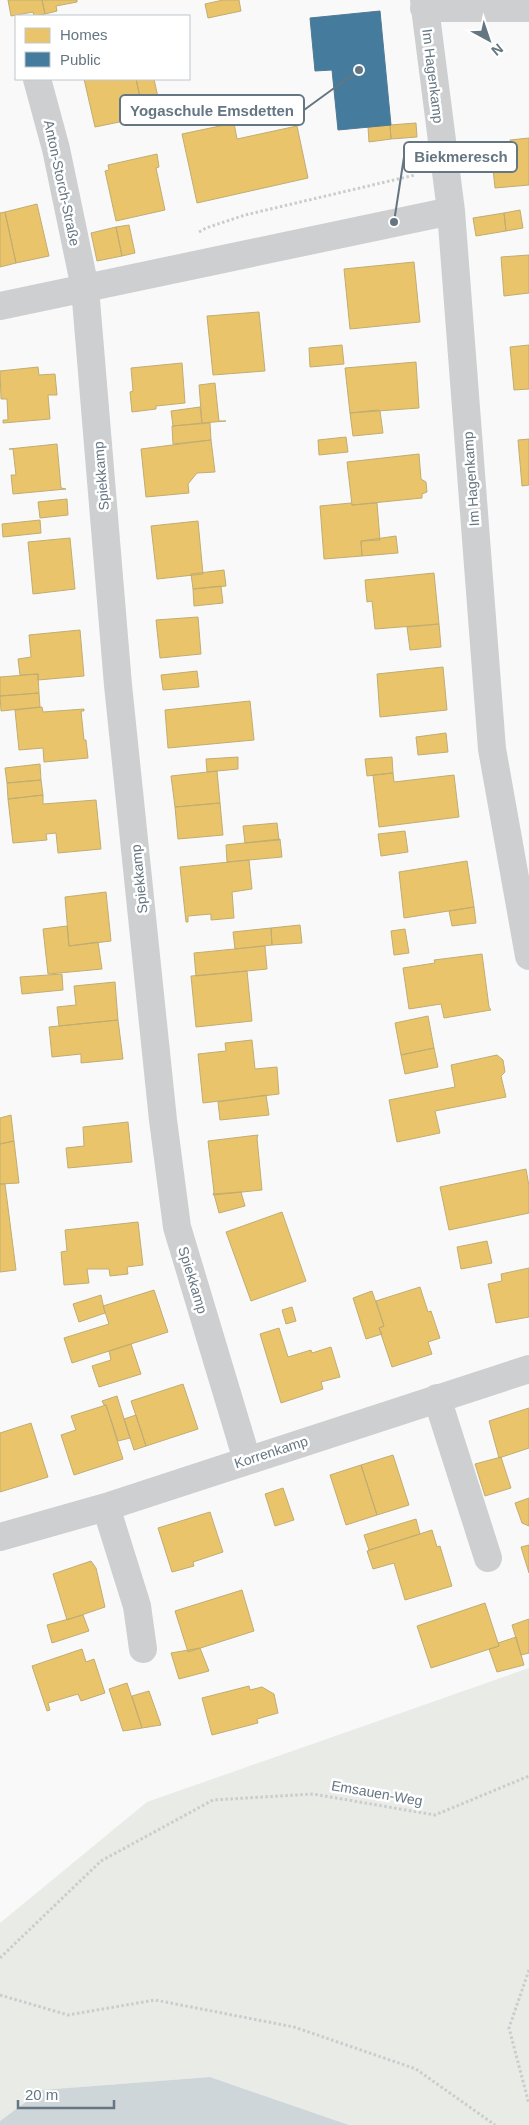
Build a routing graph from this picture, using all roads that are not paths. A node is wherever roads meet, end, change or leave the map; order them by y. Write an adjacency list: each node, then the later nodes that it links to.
1 (424, 4): 2 (street); 4 (street, Im Hagenkamp)
2 (529, 8)
3 (37, 80): 5 (street, Anton-Storch-Straße)
4 (450, 211): 5 (street); 7 (street, Im Hagenkamp)
5 (84, 288): 6 (street); 10 (street, Spiekkamp)
6 (0, 306)
7 (529, 956)
8 (529, 1369): 9 (street, Korrenkamp)
9 (437, 1398): 10 (street, Korrenkamp); 13 (street)
10 (247, 1460): 11 (street, Korrenkamp)
11 (106, 1507): 12 (street, Korrenkamp); 14 (street)
12 (0, 1537)
13 (488, 1558)
14 (143, 1649)

